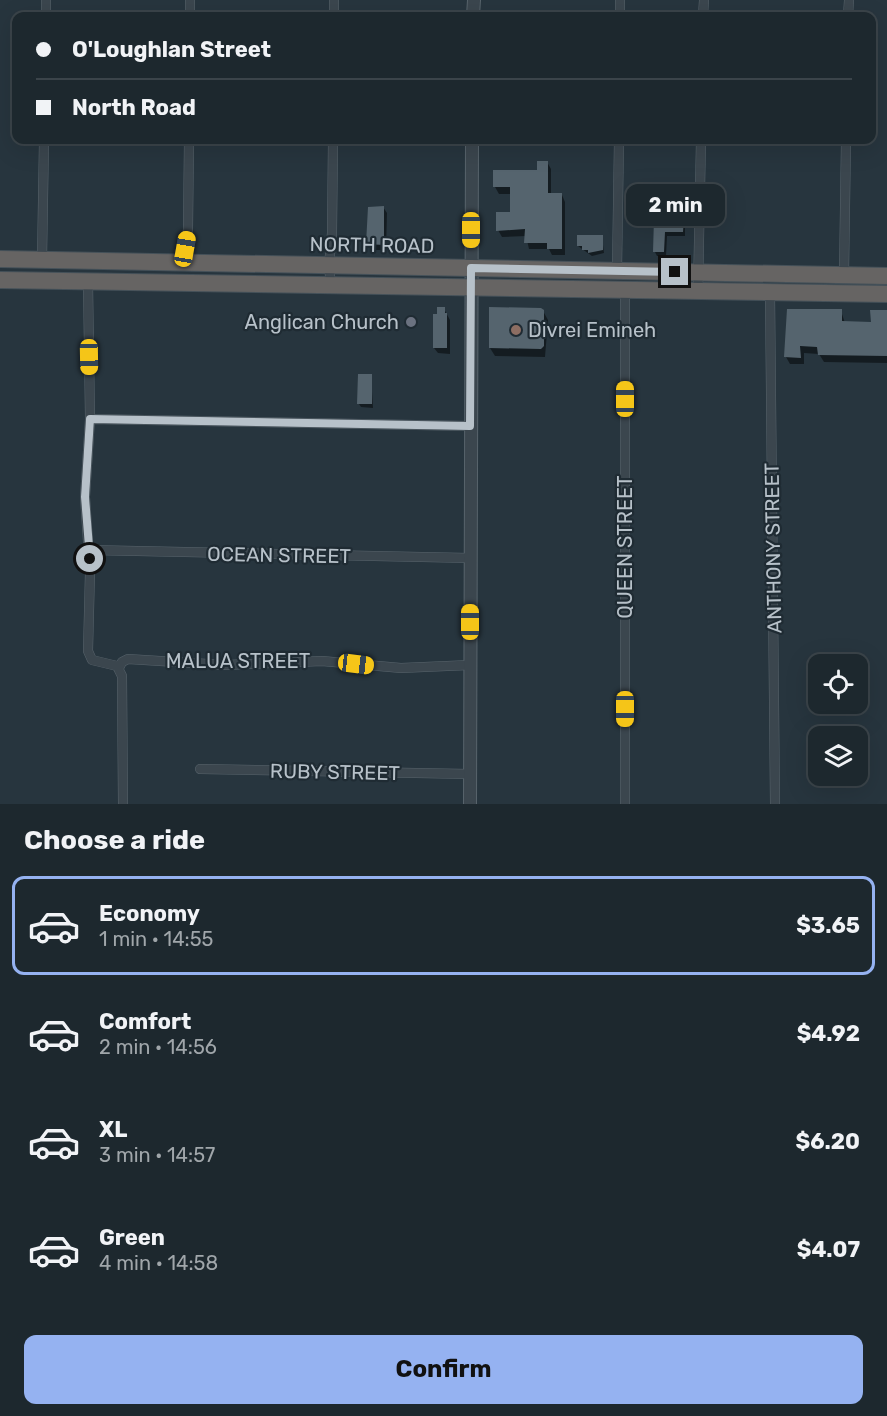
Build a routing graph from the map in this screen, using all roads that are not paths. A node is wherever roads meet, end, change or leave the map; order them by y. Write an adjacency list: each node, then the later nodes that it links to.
1 (44, 144): 9 (street)
2 (189, 144): 10 (street)
3 (333, 144): 11 (street)
4 (472, 144): 12 (street)
5 (619, 144): 14 (street)
6 (701, 144): 15 (street)
7 (846, 144): 16 (street)
8 (0, 259): 9 (highway, NORTH ROAD)
9 (42, 260): 10 (highway, NORTH ROAD)
10 (187, 263): 11 (highway, NORTH ROAD)
11 (332, 265): 12 (highway, NORTH ROAD); 20 (street)
12 (471, 268): 13 (highway, NORTH ROAD); 21 (street)
13 (534, 269): 14 (highway, NORTH ROAD); 22 (highway)
14 (617, 270): 15 (highway, NORTH ROAD)
15 (699, 273): 16 (highway, NORTH ROAD); 24 (street)
16 (844, 275): 17 (highway, NORTH ROAD)
17 (887, 276)
18 (0, 280): 19 (highway)
19 (88, 282): 20 (highway); 27 (street)
20 (331, 287): 21 (highway)
21 (471, 289): 22 (highway); 28 (street)
22 (534, 290): 23 (highway)
23 (625, 290): 24 (highway); 37 (street, QUEEN STREET)
24 (698, 291): 25 (highway)
25 (770, 292): 26 (highway); 38 (street, ANTHONY STREET)
26 (887, 294)
27 (90, 419): 28 (street); 29 (street)
28 (470, 426): 30 (street)
29 (89, 550): 30 (street, OCEAN STREET); 32 (street)
30 (470, 558): 31 (street)
31 (470, 665): 32 (street, MALUA STREET); 34 (street)
32 (119, 668): 35 (street)
33 (200, 769): 34 (street, RUBY STREET)
34 (470, 774): 36 (street)
35 (123, 804)
36 (470, 804)
37 (625, 804)
38 (775, 804)

